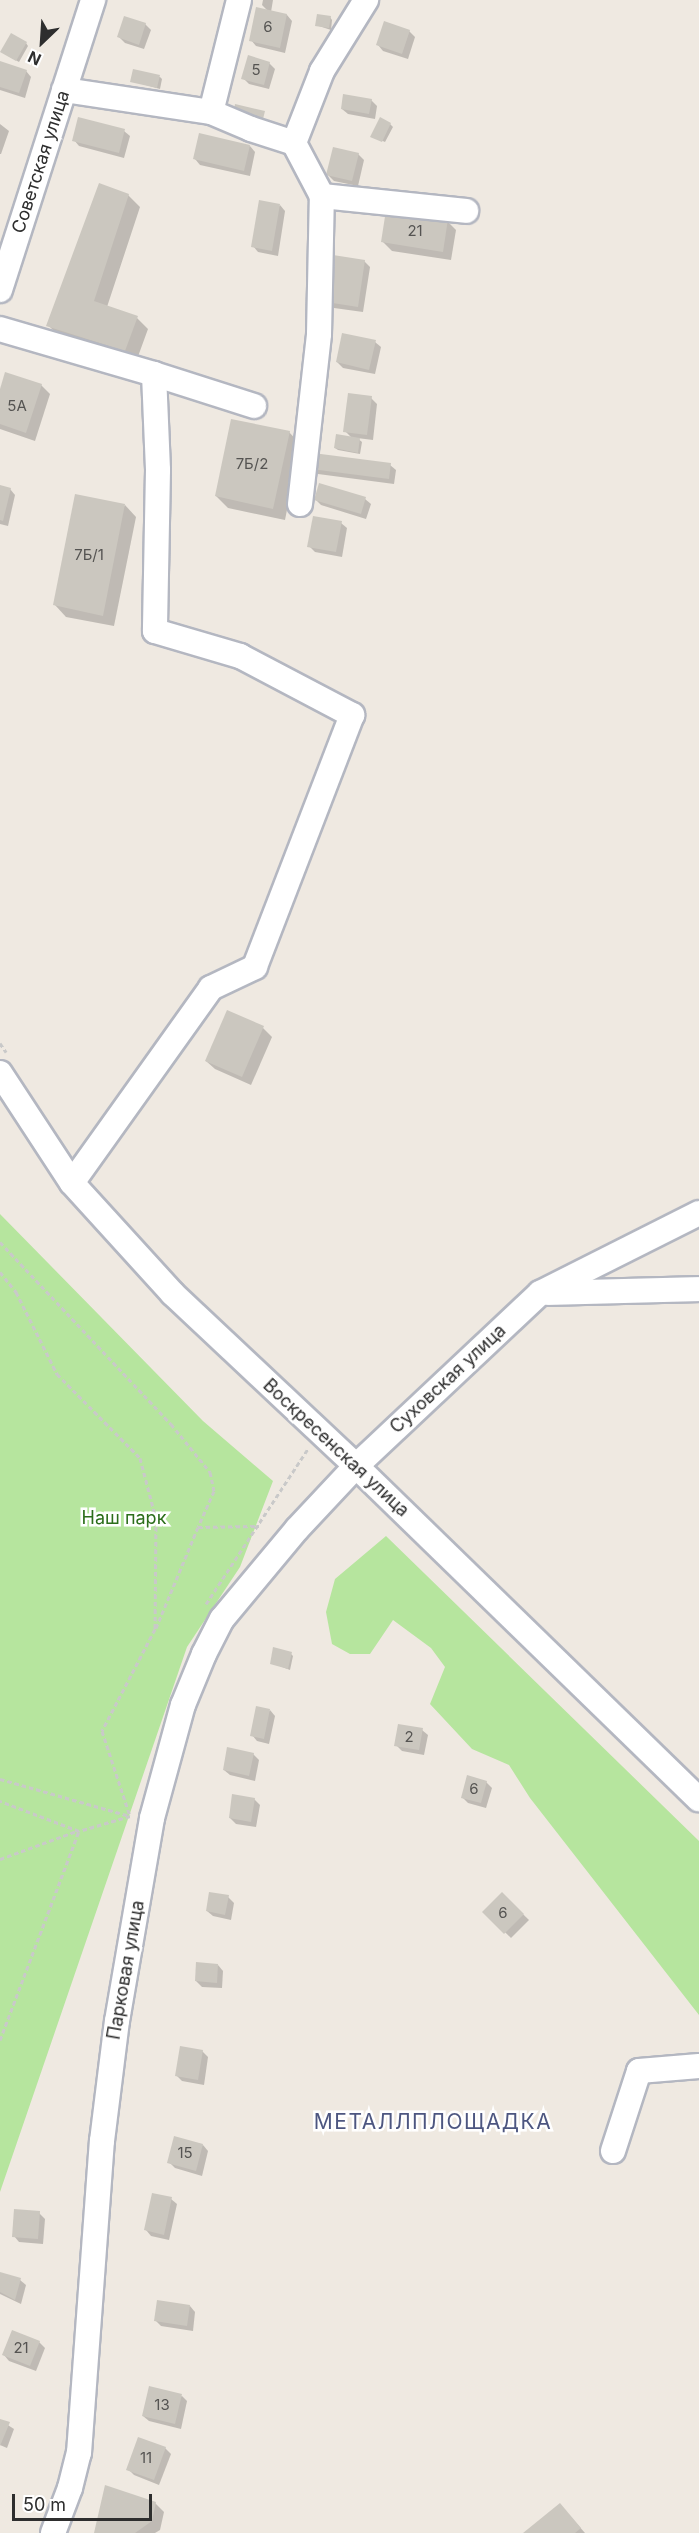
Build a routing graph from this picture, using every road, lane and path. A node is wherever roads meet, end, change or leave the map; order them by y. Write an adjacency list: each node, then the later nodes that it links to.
1 (93, 0): 4 (street, Советская улица)
2 (239, 0): 5 (street)
3 (366, 0): 6 (street)
4 (64, 90): 5 (street); 9 (street, Советская улица)
5 (211, 112): 6 (street)
6 (294, 143): 7 (street)
7 (322, 196): 8 (street); 13 (street)
8 (466, 211)
9 (0, 290)
10 (0, 329): 11 (street)
11 (154, 374): 12 (street); 16 (street)
12 (254, 406)
13 (300, 504)
14 (0, 1043): 15 (path)
15 (3, 1063): 16 (street, Воскресенская улица)
16 (72, 1183): 22 (street, Воскресенская улица)
17 (699, 1213): 21 (street, Суховская улица)
18 (0, 1242): 24 (path)
19 (0, 1272): 25 (path)
20 (699, 1288): 21 (street)
21 (540, 1293): 22 (street, Суховская улица)
22 (356, 1466): 27 (street, Воскресенская улица); 35 (street, Парковая улица)
23 (259, 1526): 24 (path)
24 (198, 1527): 25 (path)
25 (155, 1629): 29 (path)
26 (0, 1779): 29 (path)
27 (699, 1799)
28 (0, 1801): 30 (path)
29 (130, 1816): 30 (path)
30 (78, 1831): 31 (path); 32 (path)
31 (0, 1859)
32 (0, 2040)
33 (699, 2066): 34 (street)
34 (613, 2151)
35 (53, 2533)

